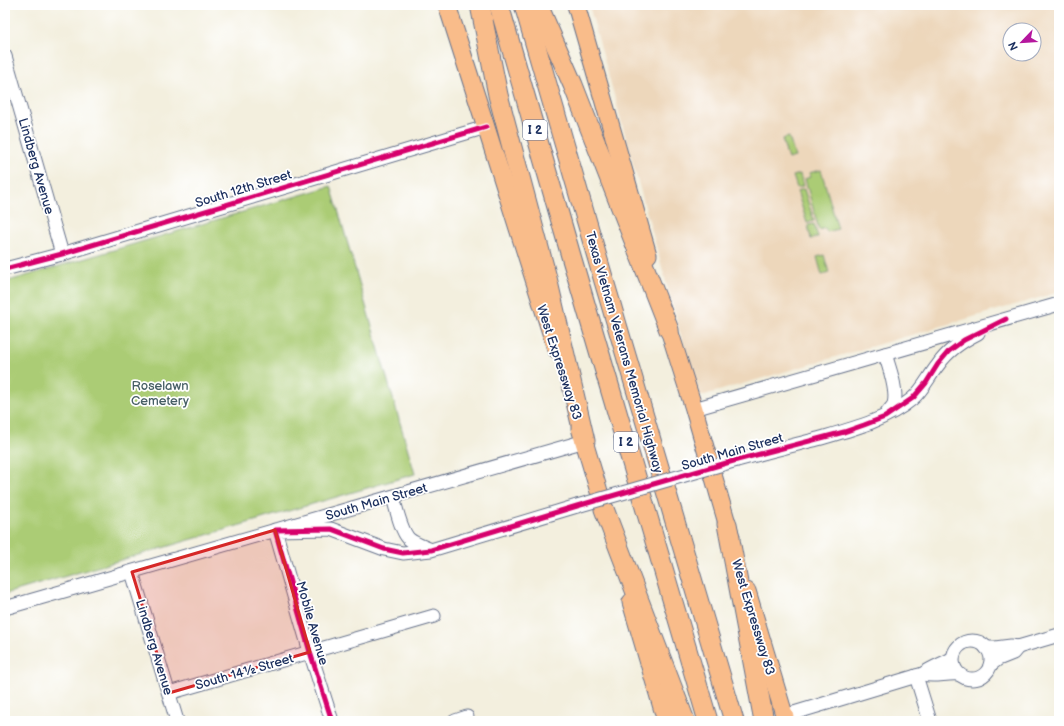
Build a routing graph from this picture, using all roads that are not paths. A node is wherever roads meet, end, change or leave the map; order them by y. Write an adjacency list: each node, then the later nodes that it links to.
1 (447, 5): 8 (main road, West Expressway 83)
2 (480, 5): 17 (highway)
3 (499, 5): 40 (highway, Texas Vietnam Veterans Memorial Highway / I 2)
4 (524, 5): 41 (highway, Texas Vietnam Veterans Memorial Highway / I 2)
5 (538, 5): 13 (highway)
6 (576, 5): 13 (main road, West Expressway 83)
7 (5, 56): 9 (street, Lindberg Avenue)
8 (486, 127): 9 (street, South 12th Street); 17 (main road, West Expressway 83)
9 (62, 254): 10 (street, South 12th Street)
10 (5, 269)
11 (1059, 304): 12 (street, South Main Street)
12 (1006, 319): 14 (street, South Main Street); 16 (street, South Main Street)
13 (669, 330): 15 (main road, West Expressway 83)
14 (885, 354): 15 (street, South Main Street); 16 (street)
15 (694, 409): 20 (main road, West Expressway 83)
16 (885, 416): 22 (street, South Main Street, bridge)
17 (585, 441): 18 (street, South Main Street); 19 (main road, West Expressway 83)
18 (393, 497): 21 (street, South Main Street); 22 (street)
19 (604, 509): 38 (main road, West Expressway 83); 39 (highway)
20 (727, 524): 35 (main road, West Expressway 83); 42 (highway)
21 (275, 530): 22 (street, South Main Street); 23 (street, South Main Street); 29 (street, Mobile Avenue)
22 (432, 550)
23 (132, 572): 24 (street, South Main Street); 34 (street, Lindberg Avenue)
24 (5, 608)
25 (434, 616): 29 (street, South 14½ Street)
26 (1059, 635): 27 (street)
27 (1018, 647): 28 (street); 31 (street)
28 (986, 648): 30 (street); 31 (street)
29 (310, 652): 34 (street, South 14½ Street); 37 (street, Mobile Avenue)
30 (953, 658): 32 (street); 33 (street)
31 (990, 665): 32 (street)
32 (958, 674): 33 (street)
33 (920, 675): 35 (street); 43 (street)
34 (169, 693): 36 (street, Lindberg Avenue)
35 (785, 719)
36 (178, 721)
37 (332, 721)
38 (666, 721)
39 (684, 721)
40 (708, 721)
41 (734, 721)
42 (764, 721)
43 (930, 721)

